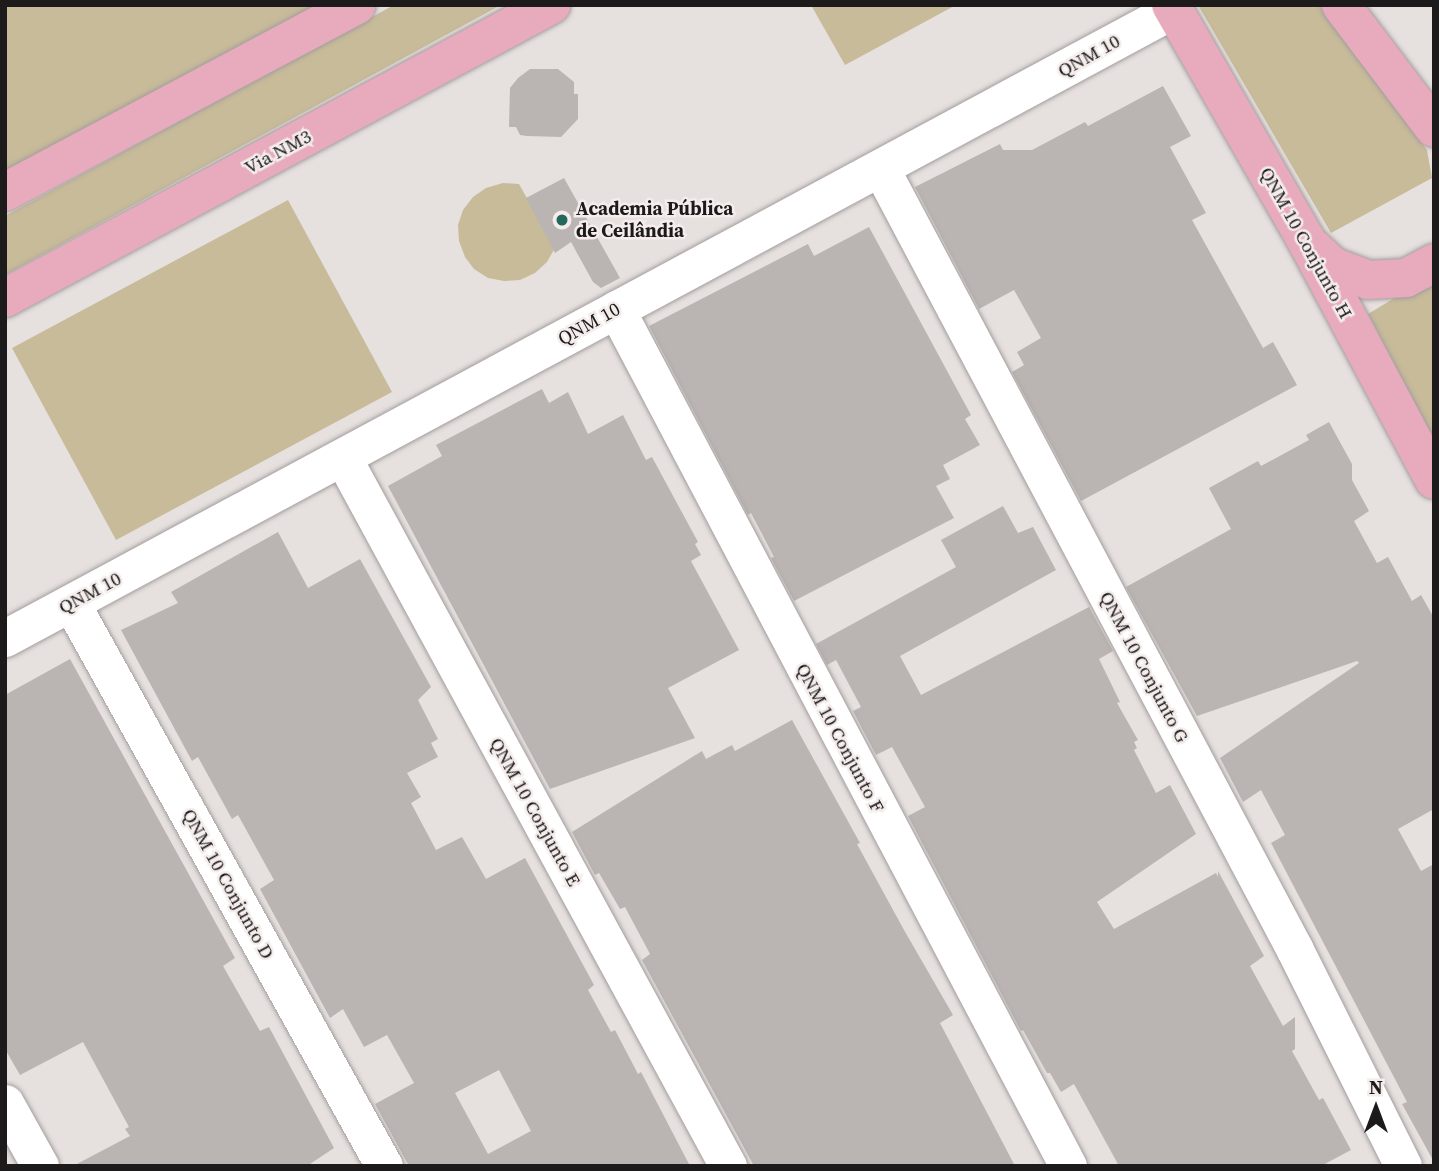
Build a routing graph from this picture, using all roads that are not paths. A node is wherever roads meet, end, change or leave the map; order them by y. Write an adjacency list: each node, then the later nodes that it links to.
1 (356, 5): 7 (main road)
2 (551, 5): 10 (main road, Via NM3)
3 (1341, 5): 5 (main road)
4 (1172, 7): 6 (street, QNM 10); 8 (main road, QNM 10 Conjunto H)
5 (1434, 128)
6 (881, 169): 11 (street, QNM 10); 21 (street, QNM 10 Conjunto G)
7 (5, 192)
8 (1306, 238): 9 (main road); 13 (main road, QNM 10 Conjunto H)
9 (1434, 263)
10 (5, 298)
11 (616, 309): 12 (street, QNM 10); 20 (street, QNM 10 Conjunto F)
12 (343, 458): 14 (street, QNM 10); 19 (street, QNM 10 Conjunto E)
13 (1434, 480)
14 (71, 603): 15 (street, QNM 10); 18 (street, QNM 10 Conjunto D)
15 (5, 638)
16 (5, 1103): 17 (street)
17 (40, 1166)
18 (384, 1166)
19 (728, 1166)
20 (1068, 1166)
21 (1403, 1166)

